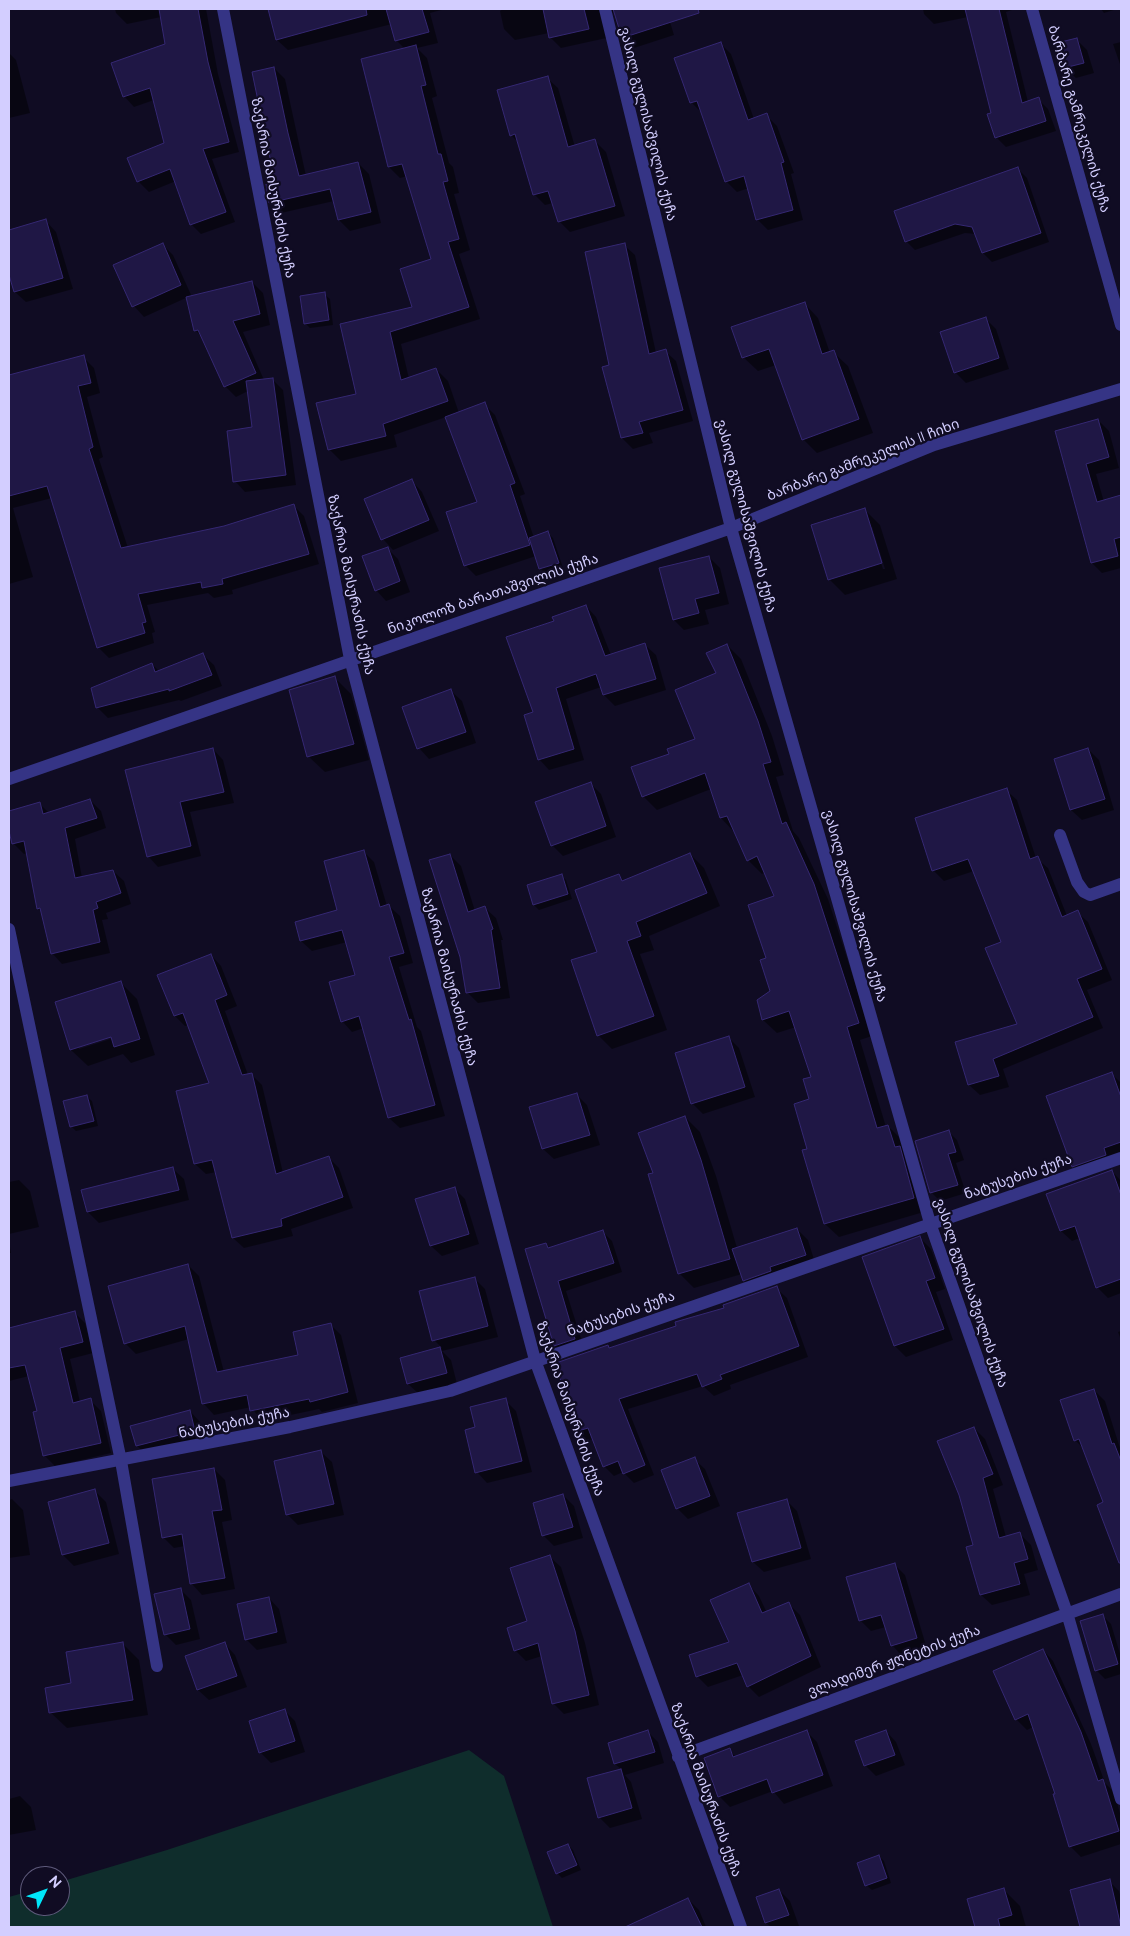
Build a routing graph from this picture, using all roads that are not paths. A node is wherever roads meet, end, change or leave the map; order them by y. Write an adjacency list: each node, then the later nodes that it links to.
1 (223, 9): 7 (street, ზაქარია მაისურაძის ქუჩა)
2 (605, 9): 6 (street, ვასილ გულისაშვილის ქუჩა)
3 (1032, 9): 4 (street, ბარბარე გამრეკელის ქუჩა)
4 (1121, 324)
5 (1121, 389): 6 (street, ბარბარე გამრეკელის II ჩიხი)
6 (731, 528): 7 (street, ნიკოლოზ ბარათაშვილის ქუჩა); 13 (street, ვასილ გულისაშვილის ქუჩა)
7 (350, 660): 8 (street, ნიკოლოზ ბარათაშვილის ქუჩა); 14 (street, ზაქარია მაისურაძის ქუჩა)
8 (9, 779)
9 (1060, 835): 10 (street)
10 (1121, 884)
11 (9, 929): 15 (street)
12 (1121, 1158): 13 (street, ნატუსების ქუჩა)
13 (930, 1223): 14 (street, ნატუსების ქუჩა); 18 (street, ვასილ გულისაშვილის ქუჩა)
14 (534, 1360): 15 (street, ნატუსების ქუჩა); 20 (street, ზაქარია მაისურაძის ქუჩა)
15 (121, 1461): 16 (street, ნატუსების ქუჩა); 19 (street)
16 (9, 1481)
17 (1121, 1594): 18 (street, ვლადიმერ ჟღნეტის ქუჩა)
18 (1067, 1613): 20 (street, ვლადიმერ ჟღნეტის ქუჩა); 21 (street, ვასილ გულისაშვილის ქუჩა)
19 (157, 1666)
20 (678, 1757): 22 (street, ზაქარია მაისურაძის ქუჩა)
21 (1121, 1799)
22 (741, 1927)

